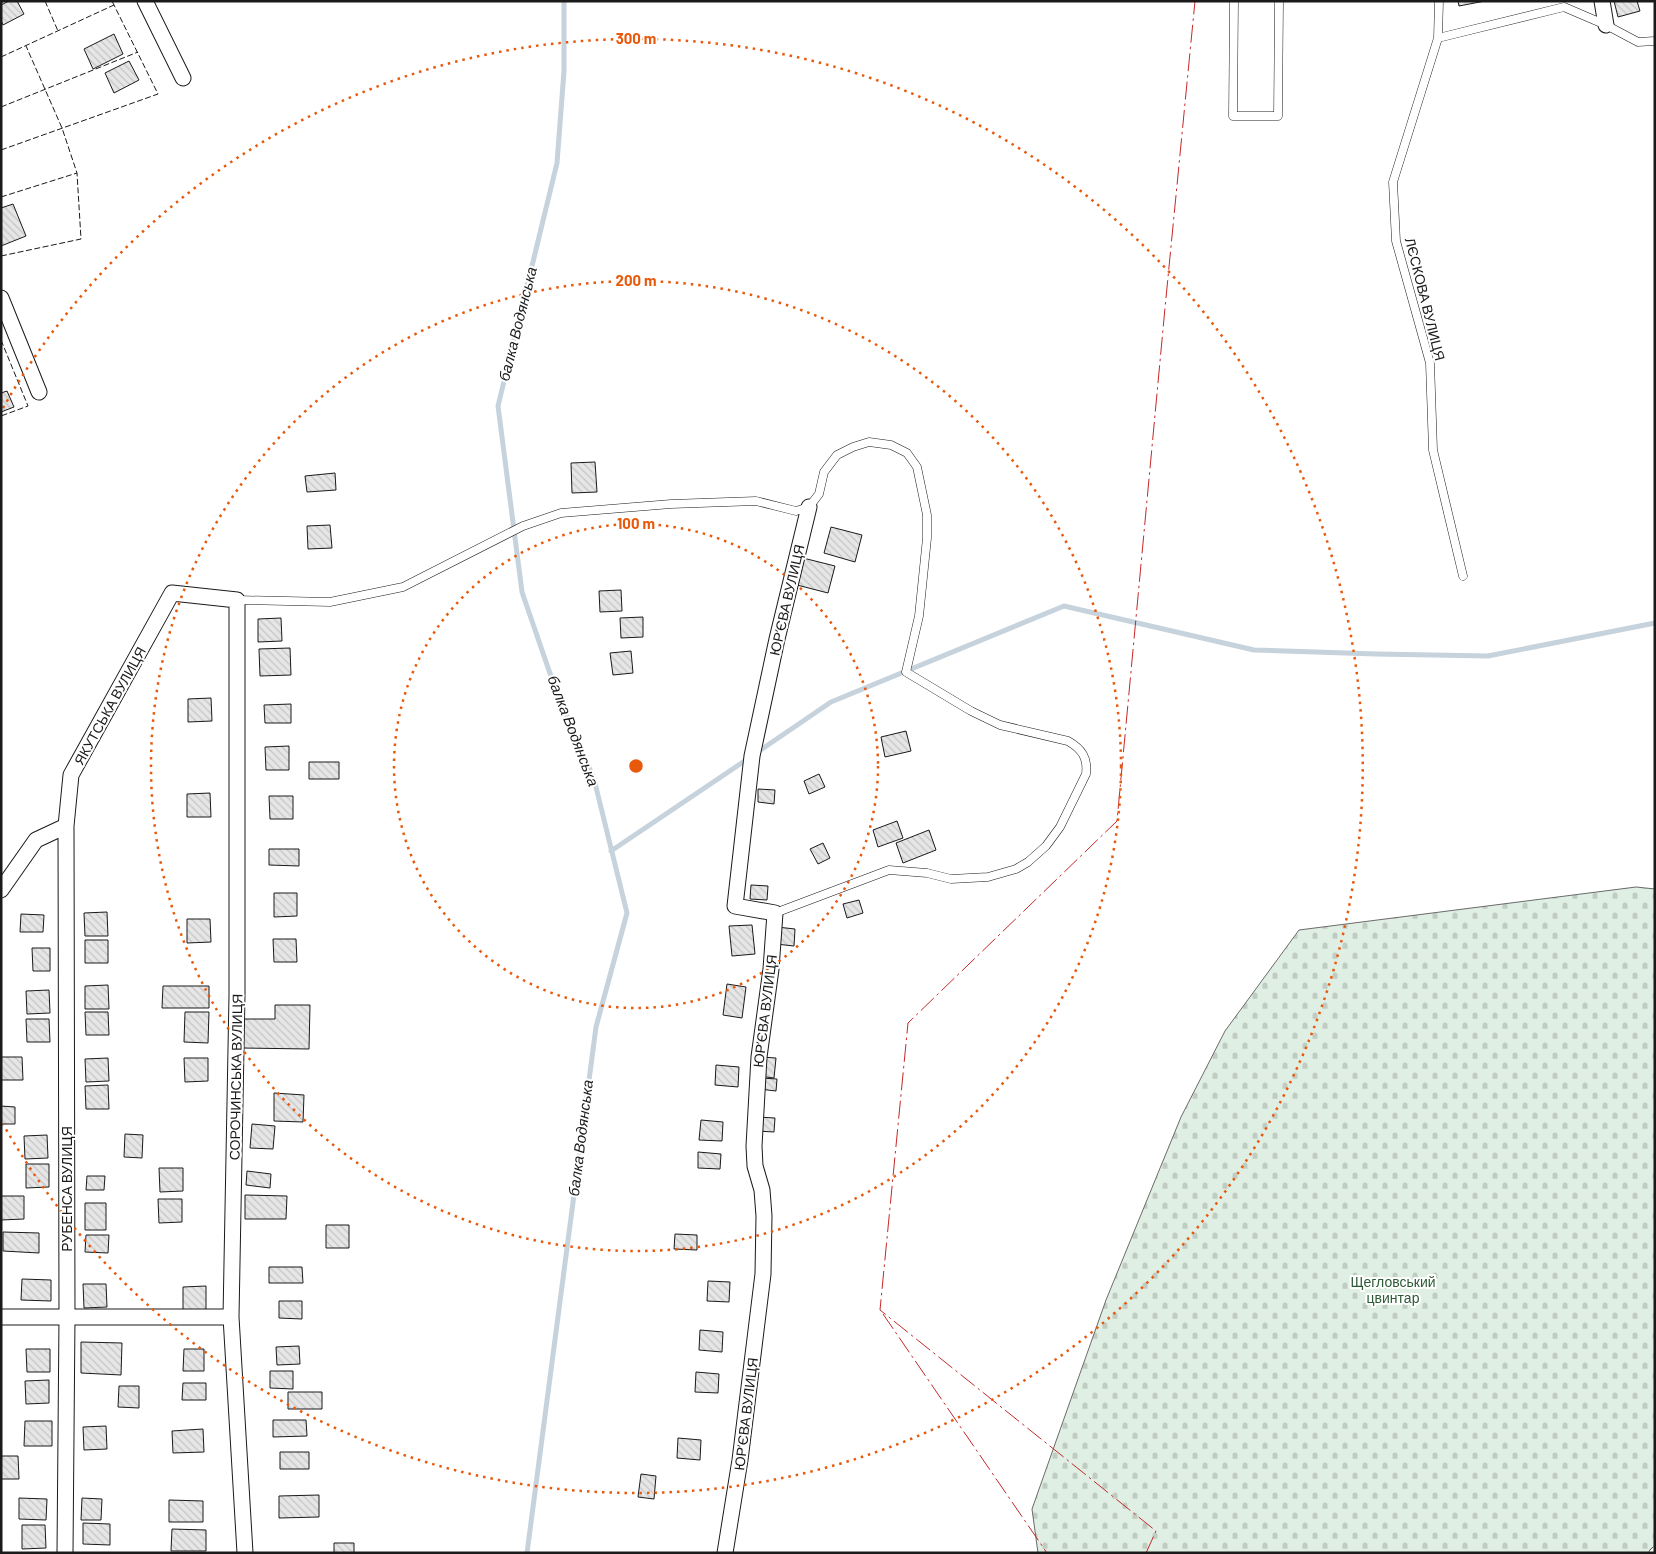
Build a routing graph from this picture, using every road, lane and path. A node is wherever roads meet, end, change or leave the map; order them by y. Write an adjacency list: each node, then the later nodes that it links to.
1 (145, 1): 9 (street)
2 (1234, 1): 3 (lane)
3 (1279, 1)
4 (1439, 1): 7 (lane, ЛЄСКОВА ВУЛИЦЯ)
5 (1602, 1): 6 (street)
6 (1606, 26): 7 (lane); 8 (lane)
7 (1438, 38): 13 (lane, ЛЄСКОВА ВУЛИЦЯ)
8 (1655, 41)
9 (182, 78)
10 (1, 298): 11 (street)
11 (39, 392)
12 (810, 508): 14 (lane); 17 (street, ЮР’ЄВА ВУЛИЦЯ); 17 (lane)
13 (1463, 576)
14 (237, 600): 15 (street, ЯКУТСЬКА ВУЛИЦЯ); 20 (street, СОРОЧИНСЬКА ВУЛИЦЯ)
15 (66, 826): 16 (street); 19 (street, РУБЕНСА ВУЛИЦЯ)
16 (1, 890)
17 (775, 913): 23 (street, ЮР’ЄВА ВУЛИЦЯ)
18 (1, 1317): 19 (street)
19 (68, 1317): 20 (street); 21 (street, РУБЕНСА ВУЛИЦЯ)
20 (231, 1317): 22 (street, СОРОЧИНСЬКА ВУЛИЦЯ)
21 (66, 1553)
22 (245, 1553)
23 (725, 1553)

